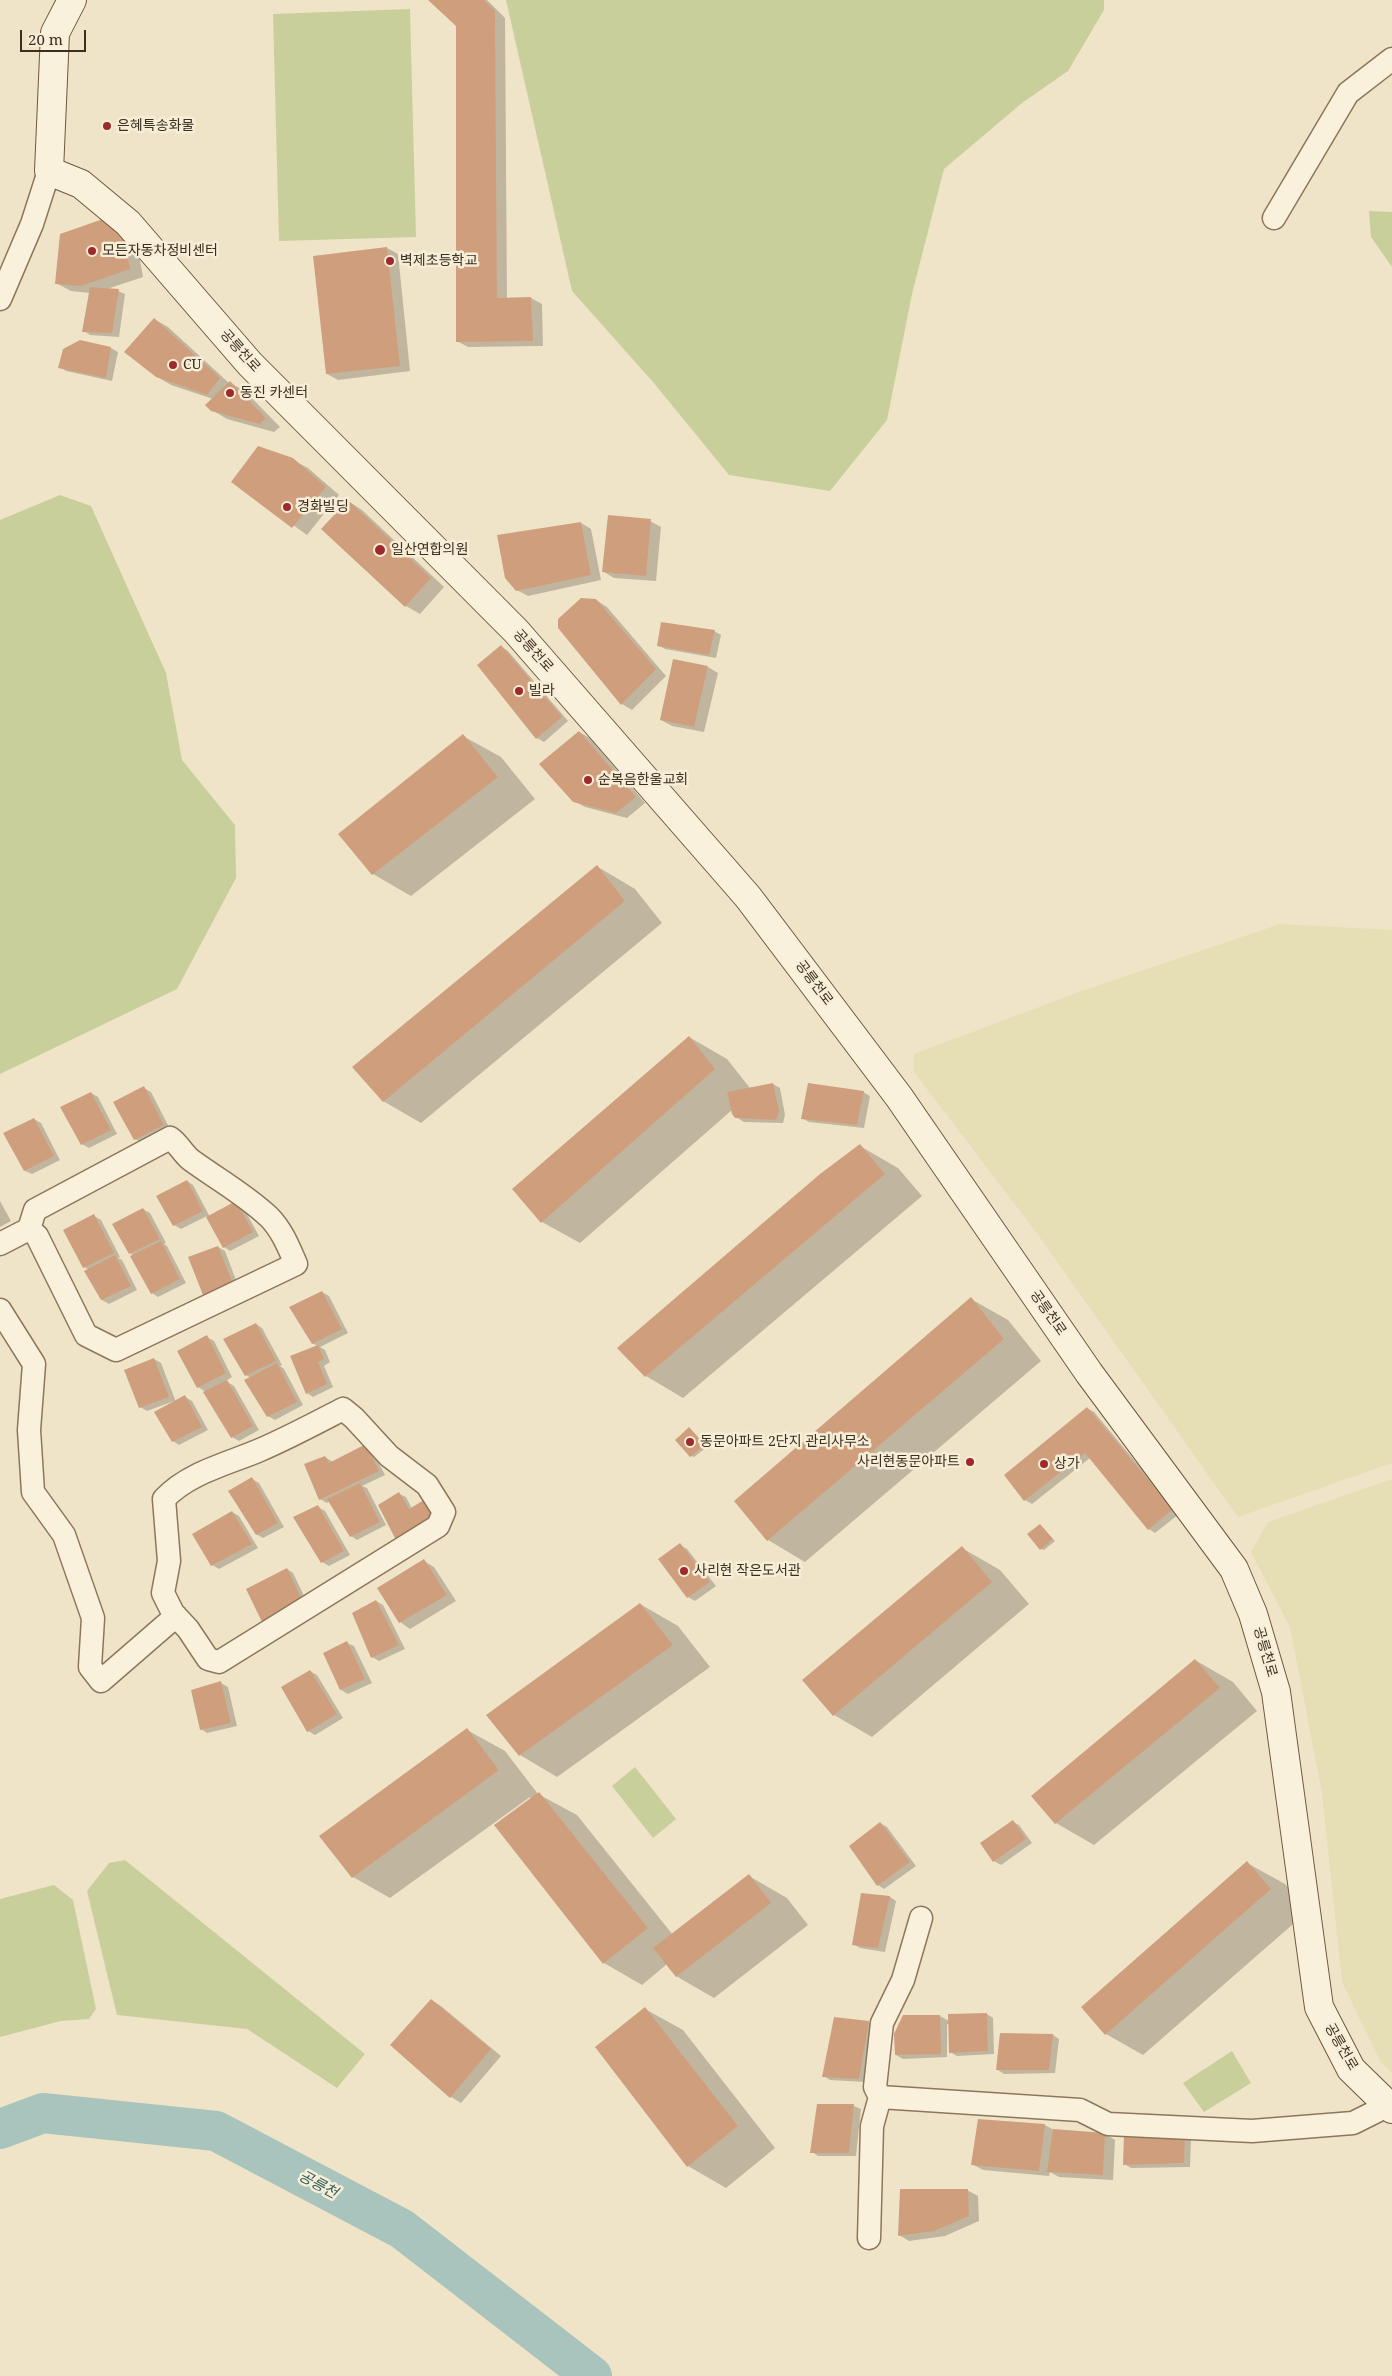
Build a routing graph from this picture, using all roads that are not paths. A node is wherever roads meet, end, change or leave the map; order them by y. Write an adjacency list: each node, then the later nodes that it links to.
1 (72, 0): 3 (street)
2 (1392, 60): 4 (street)
3 (49, 171): 5 (street); 12 (street, 공릉천로)
4 (1274, 218)
5 (0, 299)
6 (29, 1230): 6 (street); 7 (street)
7 (0, 1244)
8 (0, 1310): 9 (street)
9 (176, 1616): 9 (street)
10 (921, 1918): 11 (street)
11 (880, 2097): 12 (street); 13 (street)
12 (1390, 2107)
13 (869, 2238)

